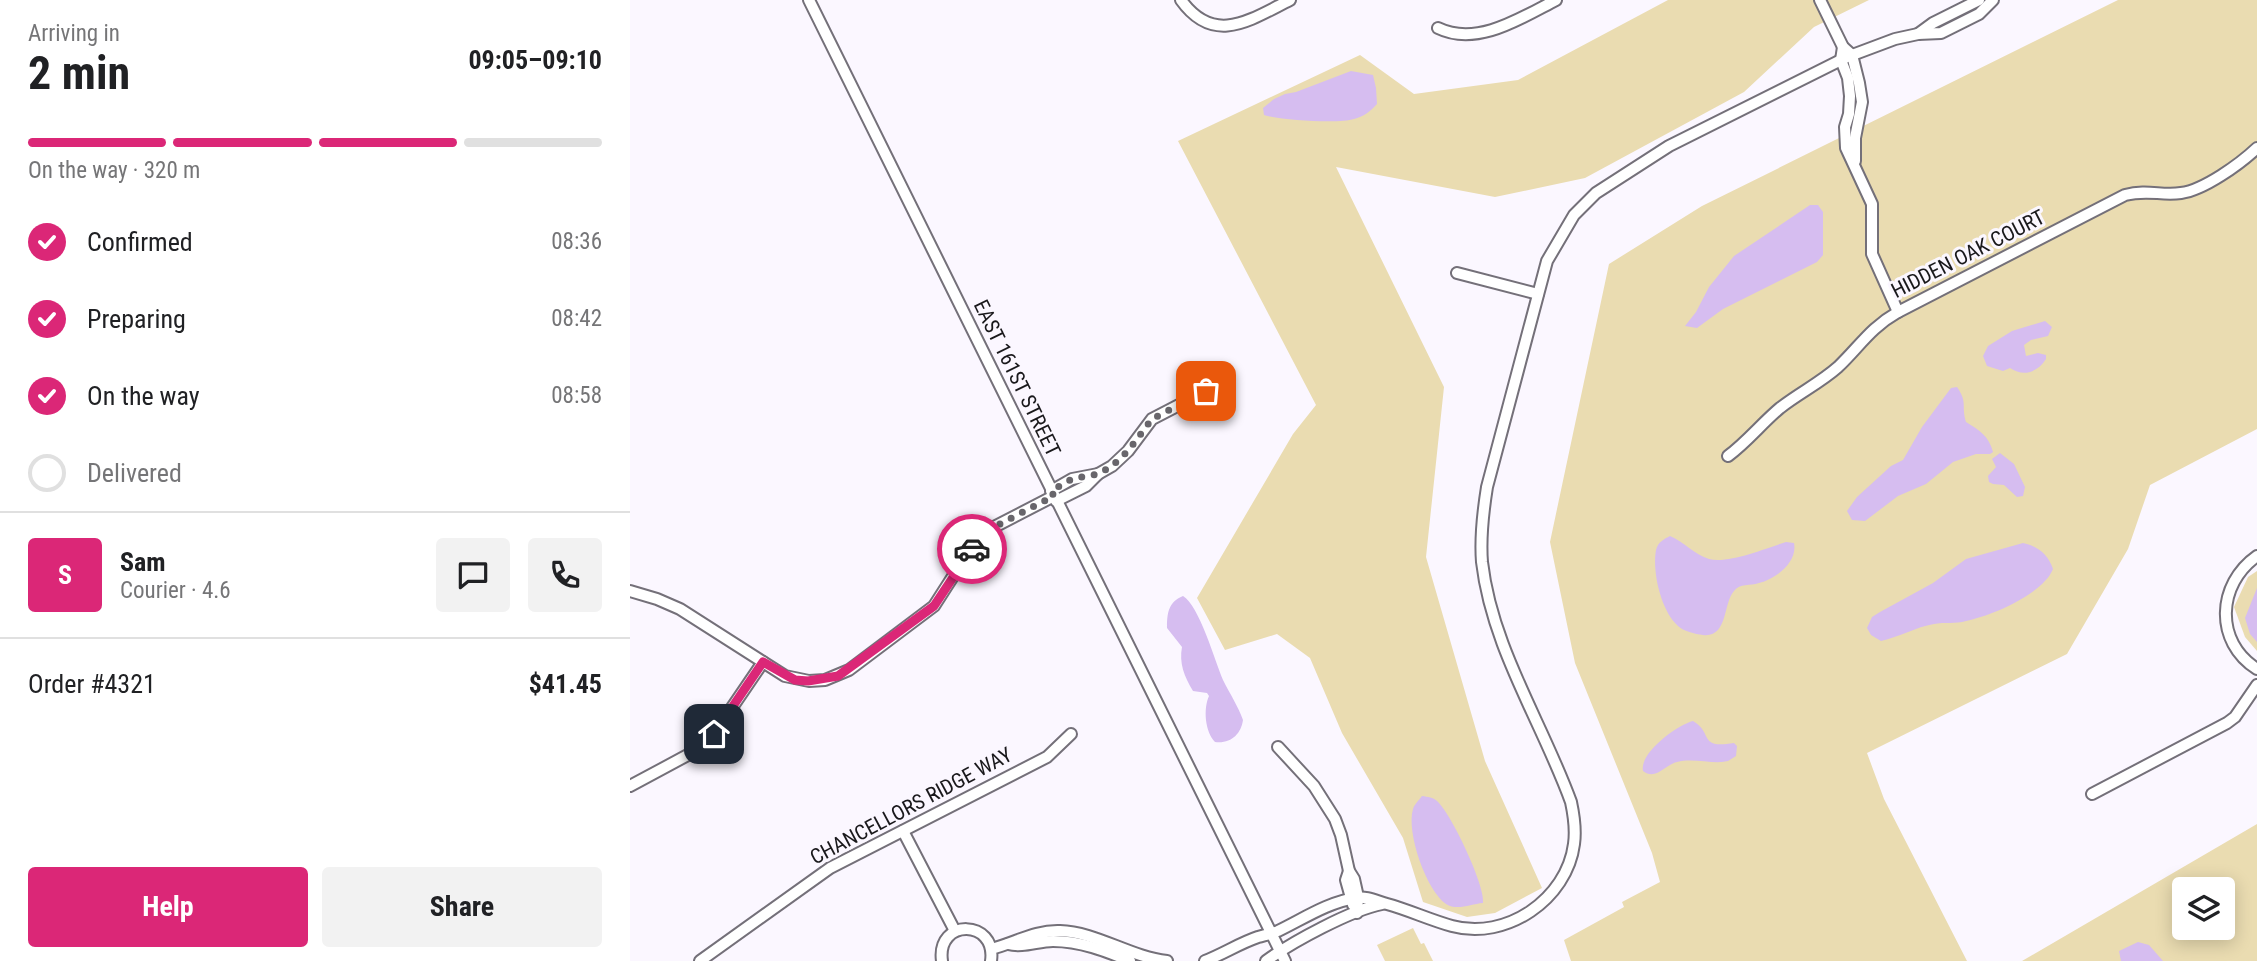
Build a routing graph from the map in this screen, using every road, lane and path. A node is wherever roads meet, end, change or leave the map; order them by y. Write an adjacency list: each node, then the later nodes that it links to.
1 (809, 0): 19 (street, EAST 161ST STREET)
2 (1181, 0): 3 (street)
3 (1290, 0)
4 (1556, 0): 8 (street)
5 (1820, 0): 10 (street)
6 (1979, 0): 9 (street)
7 (1993, 0): 9 (street)
8 (1438, 28)
9 (1918, 34): 10 (street)
10 (1848, 51): 11 (street); 12 (street)
11 (1841, 60): 12 (street); 15 (street)
12 (1854, 115): 16 (street)
13 (2257, 148): 16 (street, HIDDEN OAK COURT)
14 (1457, 273): 15 (street)
15 (1538, 294): 31 (street)
16 (1898, 312): 18 (street, HIDDEN OAK COURT)
17 (1224, 390): 19 (street)
18 (1728, 456)
19 (1054, 496): 22 (street); 34 (street, EAST 161ST STREET)
20 (2257, 556): 23 (street)
21 (630, 590): 22 (street)
22 (763, 662): 27 (street)
23 (2257, 669)
24 (2257, 685): 28 (street)
25 (1071, 734): 29 (street, CHANCELLORS RIDGE WAY)
26 (1278, 747): 30 (street)
27 (630, 786)
28 (2092, 794)
29 (903, 831): 33 (street); 38 (street, CHANCELLORS RIDGE WAY)
30 (1354, 898): 31 (street); 32 (street); 34 (street)
31 (1385, 904): 32 (street)
32 (1357, 913): 37 (street)
33 (955, 931): 36 (street); 39 (street)
34 (1272, 934): 37 (street, EAST 161ST STREET); 43 (street)
35 (1008, 944): 36 (street); 41 (street); 42 (street)
36 (991, 949): 40 (street)
37 (1282, 956): 44 (street)
38 (701, 961)
39 (942, 961)
40 (991, 961)
41 (1130, 961)
42 (1167, 961)
43 (1205, 961)
44 (1266, 961)

